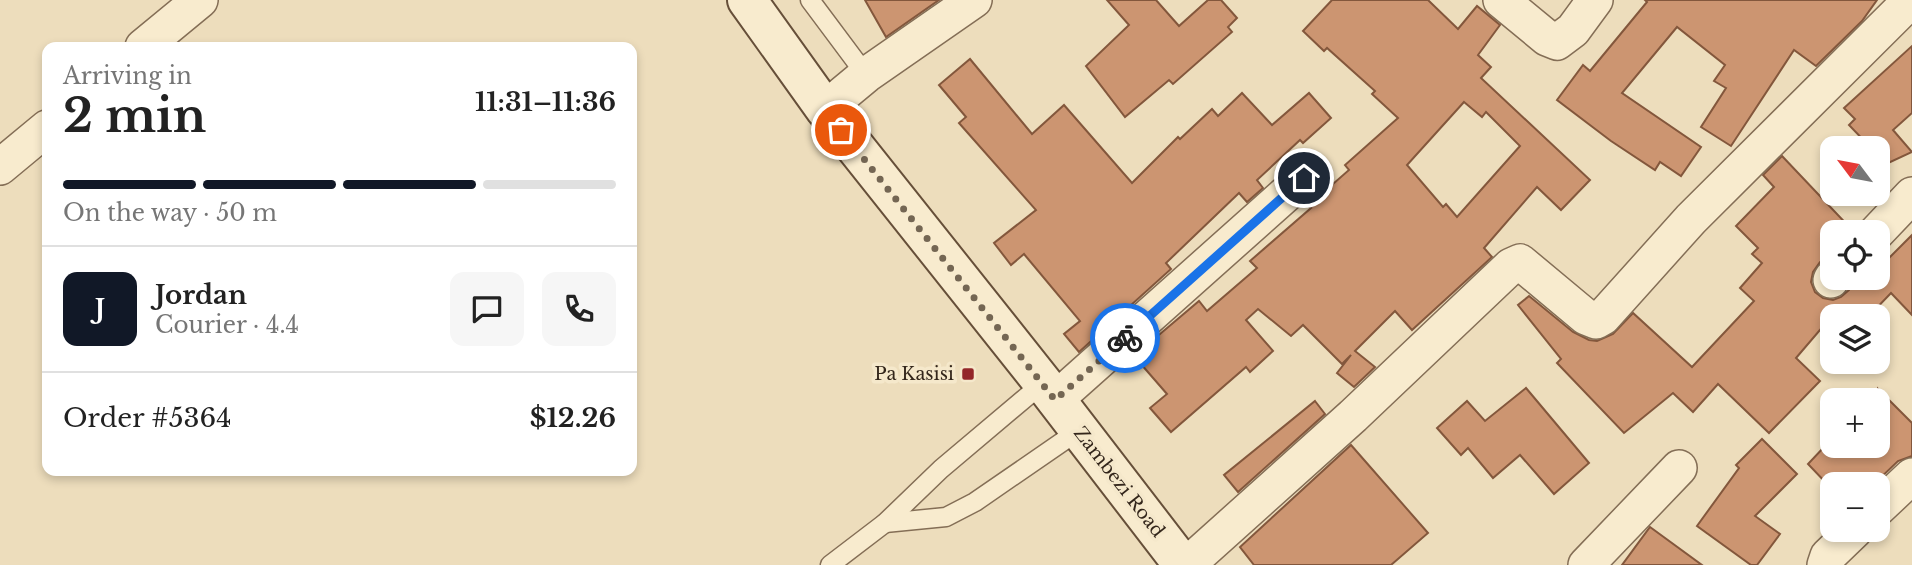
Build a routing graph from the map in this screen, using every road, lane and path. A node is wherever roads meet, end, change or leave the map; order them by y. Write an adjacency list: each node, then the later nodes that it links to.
1 (200, 0): 8 (street)
2 (747, 0): 10 (main road, Zambezi Road)
3 (810, 0): 9 (lane)
4 (974, 0): 9 (street)
5 (1501, 0): 6 (street)
6 (1595, 0)
7 (1911, 0): 24 (street)
8 (150, 42)
9 (866, 75): 10 (street)
10 (824, 109): 16 (main road, Zambezi Road)
11 (42, 132): 12 (street)
12 (0, 167)
13 (1304, 178): 16 (street)
14 (1912, 195): 15 (street)
15 (1888, 220)
16 (1049, 392): 17 (main road, Zambezi Road); 21 (lane)
17 (1078, 431): 21 (lane); 24 (main road, Zambezi Road)
18 (1679, 468): 25 (street)
19 (1912, 476): 20 (street)
20 (1890, 497)
21 (885, 523): 23 (lane)
22 (1843, 542): 26 (street)
23 (830, 565)
24 (1185, 565)
25 (1586, 565)
26 (1825, 565)

